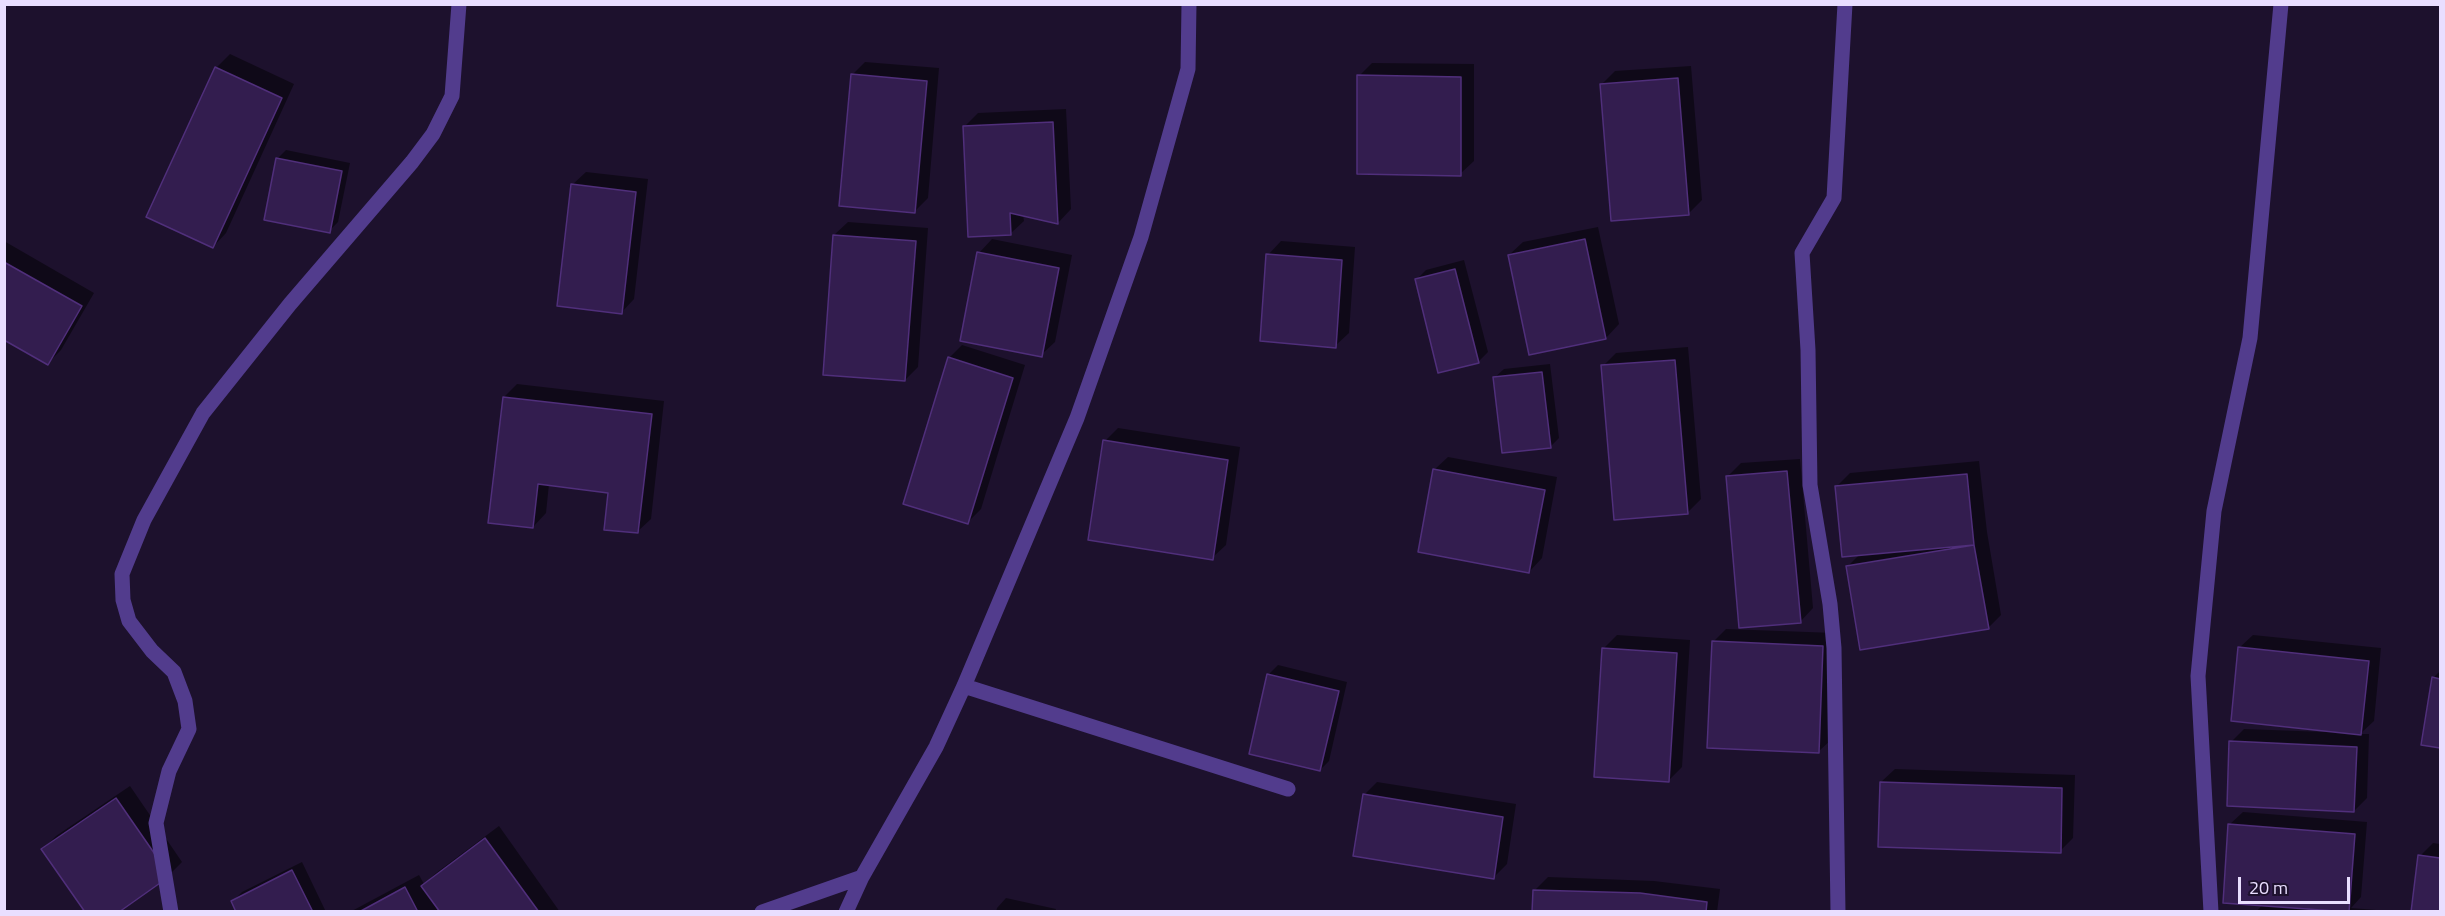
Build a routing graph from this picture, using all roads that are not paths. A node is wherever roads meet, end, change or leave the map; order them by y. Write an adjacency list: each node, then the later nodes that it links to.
1 (459, 4): 8 (street)
2 (1189, 4): 5 (street)
3 (1845, 4): 11 (street)
4 (2281, 4): 12 (street)
5 (964, 686): 6 (street); 7 (street)
6 (1288, 789)
7 (862, 877): 9 (street); 10 (street)
8 (171, 912)
9 (762, 912)
10 (846, 912)
11 (1838, 912)
12 (2211, 912)

